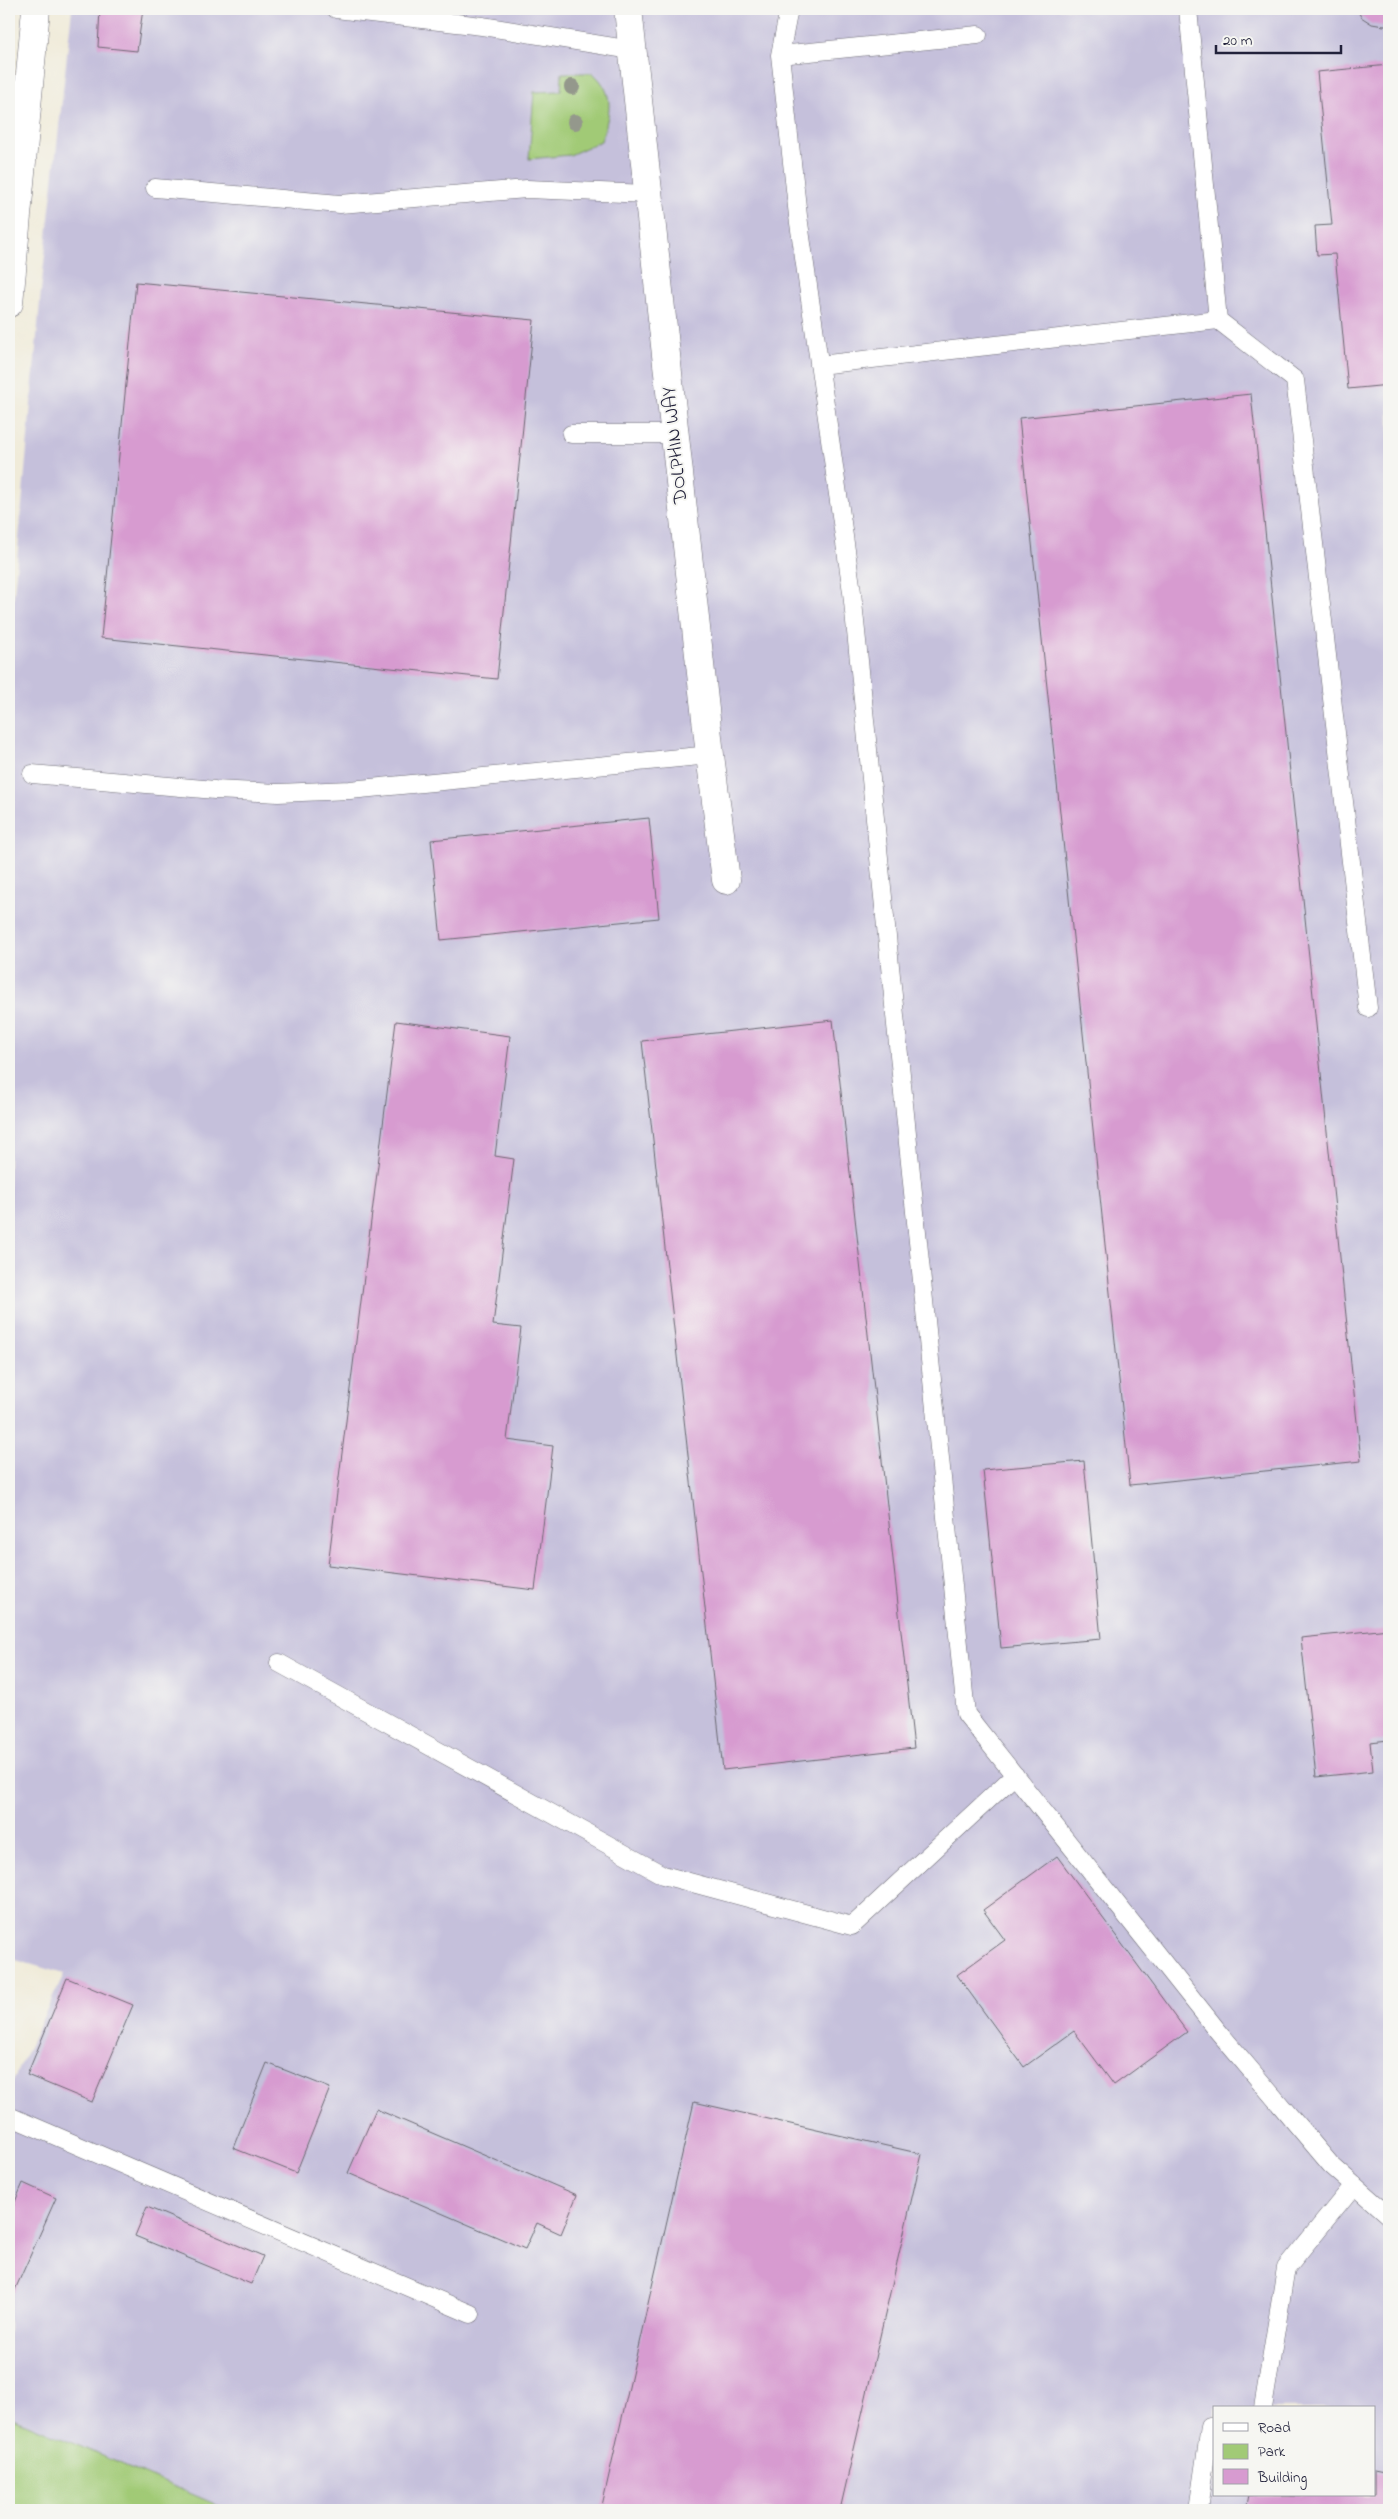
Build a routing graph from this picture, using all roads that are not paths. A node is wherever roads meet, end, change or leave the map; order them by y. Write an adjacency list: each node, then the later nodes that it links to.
1 (36, 9): 11 (street)
2 (336, 9): 7 (lane)
3 (628, 9): 7 (street, DOLPHIN WAY)
4 (788, 9): 8 (lane)
5 (1188, 9): 12 (lane)
6 (978, 35): 8 (lane)
7 (632, 50): 10 (street, DOLPHIN WAY)
8 (780, 55): 13 (lane)
9 (155, 188): 10 (lane)
10 (648, 194): 15 (street, DOLPHIN WAY)
11 (9, 303)
12 (1218, 320): 13 (lane); 19 (lane)
13 (819, 365): 21 (lane)
14 (572, 434): 15 (lane)
15 (675, 434): 16 (street, DOLPHIN WAY)
16 (710, 755): 17 (lane); 18 (street, DOLPHIN WAY)
17 (32, 774)
18 (726, 880)
19 (1368, 1008)
20 (279, 1663): 21 (lane)
21 (1015, 1776): 23 (lane)
22 (9, 2116): 25 (lane)
23 (1354, 2185): 24 (lane); 26 (lane)
24 (1389, 2216)
25 (471, 2314)
26 (1263, 2406)
27 (1213, 2425): 28 (lane)
28 (1198, 2510)

